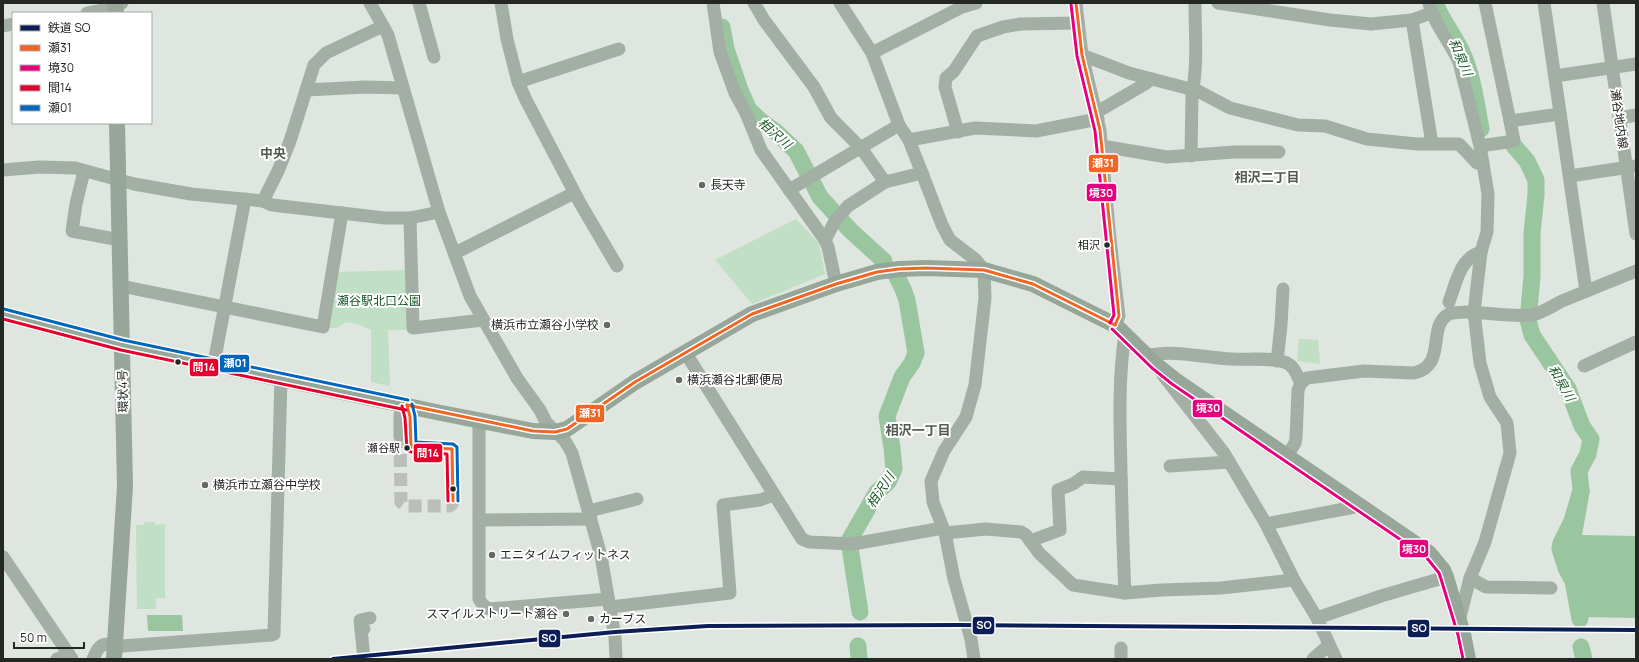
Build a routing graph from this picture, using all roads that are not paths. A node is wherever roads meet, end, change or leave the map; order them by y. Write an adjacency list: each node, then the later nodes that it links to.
1 (370, 3): 21 (street)
2 (419, 3): 25 (street)
3 (501, 3): 30 (street)
4 (713, 3): 57 (street)
5 (754, 3): 46 (street)
6 (840, 3): 23 (street)
7 (976, 3): 14 (street)
8 (1076, 3): 20 (street)
9 (1195, 3): 32 (street)
10 (1218, 3): 15 (street)
11 (1485, 3): 38 (street)
12 (1544, 3): 28 (street)
13 (1603, 3): 27 (street, 瀬谷地内線)
14 (961, 5): 23 (street)
15 (1252, 5): 19 (street)
16 (117, 6): 18 (street)
17 (1430, 8): 19 (street); 45 (street)
18 (91, 12)
19 (1412, 20): 43 (street)
20 (1078, 23): 24 (street); 41 (street)
21 (383, 26): 31 (street); 33 (street)
22 (620, 49): 30 (street)
23 (872, 53): 40 (street)
24 (1082, 55): 29 (street); 35 (street)
25 (434, 57)
26 (1636, 64): 27 (street)
27 (1612, 68): 28 (street); 37 (street, 瀬谷地内線)
28 (1555, 76): 34 (street)
29 (1151, 79): 32 (street); 35 (street)
30 (518, 82): 58 (street)
31 (403, 88): 33 (street); 61 (street)
32 (1193, 89): 43 (street); 48 (street)
33 (306, 90): 60 (street)
34 (1560, 114): 38 (street); 54 (street)
35 (1098, 115): 41 (street); 44 (street)
36 (1636, 115): 37 (street)
37 (1619, 118): 50 (street, 瀬谷地内線)
38 (1510, 122): 45 (street)
39 (117, 124): 55 (main road, 環状4号)
40 (899, 125): 42 (street); 46 (street)
41 (958, 132): 42 (street)
42 (909, 140): 53 (street)
43 (1432, 144): 49 (street)
44 (1102, 146): 48 (street); 82 (street)
45 (1480, 146): 49 (street)
46 (861, 148): 56 (street); 57 (street)
47 (1279, 152): 48 (street)
48 (1191, 156)
49 (1483, 163): 68 (street)
50 (1631, 166): 54 (street); 63 (street, 瀬谷地内線)
51 (3, 170): 52 (street)
52 (84, 171): 55 (street); 66 (street)
53 (922, 173): 56 (street); 71 (street)
54 (1570, 176): 76 (street)
55 (119, 181): 59 (street); 66 (main road, 環状4号)
56 (885, 182): 67 (street)
57 (789, 190): 67 (street)
58 (574, 193): 69 (street); 70 (street)
59 (245, 199): 60 (street); 78 (street)
60 (263, 201): 62 (street)
61 (439, 212): 64 (street); 69 (street)
62 (342, 213): 64 (street); 78 (street)
63 (1634, 214): 65 (street, 瀬谷地内線)
64 (410, 218): 81 (street)
65 (1636, 234)
66 (120, 240): 74 (main road, 環状4号)
67 (825, 240): 73 (street)
68 (1481, 252): 77 (street); 79 (street)
69 (456, 253): 81 (street)
70 (616, 266)
71 (984, 270): 73 (main road); 82 (main road); 107 (street)
72 (1636, 271): 76 (street)
73 (836, 284): 85 (main road)
74 (121, 286): 78 (street); 84 (main road, 環状4号)
75 (1283, 289): 87 (street)
76 (1586, 291): 79 (street)
77 (1450, 302)
78 (225, 307): 88 (street)
79 (1474, 312): 91 (street); 111 (street)
80 (3, 314): 84 (main road)
81 (483, 320): 95 (street)
82 (1120, 330): 86 (main road); 100 (street)
83 (1636, 342): 89 (street)
84 (122, 345): 88 (main road); 94 (main road, 環状4号)
85 (685, 352): 95 (main road); 101 (street)
86 (1151, 360): 87 (street); 97 (main road); 98 (street)
87 (1276, 361): 91 (street)
88 (214, 364): 90 (main road)
89 (1584, 366)
90 (281, 378): 92 (main road); 120 (street)
91 (1300, 383): 97 (street)
92 (407, 405): 93 (main road); 96 (street)
93 (479, 420): 95 (main road); 105 (street)
94 (123, 421): 120 (main road, 環状4号); 120 (main road)
95 (555, 432): 104 (street)
96 (405, 434)
97 (1287, 456): 103 (main road)
98 (1229, 462): 99 (street); 106 (street)
99 (1170, 466)
100 (1121, 479): 108 (street); 114 (street)
101 (774, 495): 107 (street); 115 (street)
102 (637, 499): 104 (street)
103 (1360, 506): 106 (street); 110 (main road)
104 (590, 515): 105 (street); 115 (street)
105 (479, 520): 115 (street)
106 (1266, 524): 112 (street)
107 (944, 530): 108 (street); 125 (street)
108 (1030, 540): 114 (street)
109 (3, 557): 121 (street)
110 (1446, 577): 116 (street); 117 (main road)
111 (1470, 578): 113 (street); 117 (street)
112 (1294, 580): 114 (street); 116 (street)
113 (1552, 589)
114 (1125, 593)
115 (609, 603): 124 (street)
116 (1317, 618): 119 (street)
117 (1459, 621): 128 (main road)
118 (365, 626): 123 (street)
119 (1329, 644): 126 (street); 127 (street)
120 (115, 653): 122 (street)
121 (66, 658)
122 (93, 659)
123 (364, 659)
124 (616, 659)
125 (974, 659)
126 (1312, 659)
127 (1336, 659)
128 (1468, 659)

